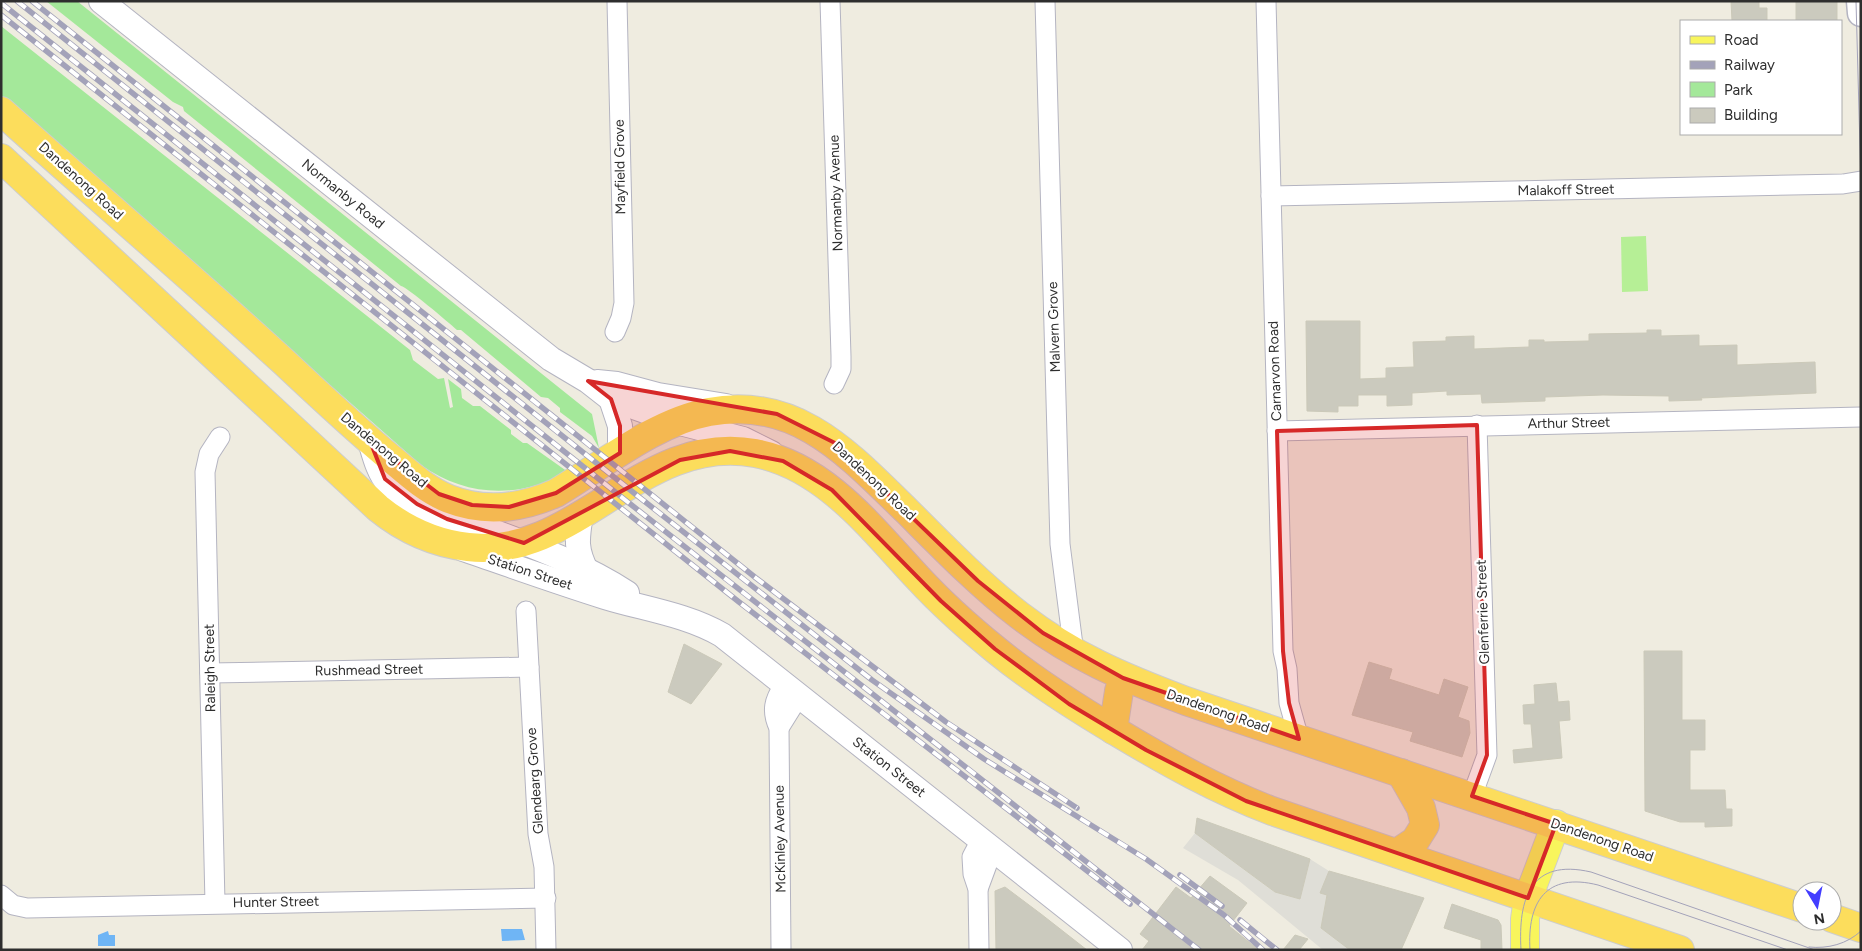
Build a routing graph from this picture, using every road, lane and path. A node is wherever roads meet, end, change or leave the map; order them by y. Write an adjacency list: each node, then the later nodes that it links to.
1 (617, 1): 12 (street, Mayfield Grove)
2 (830, 1): 14 (street, Normanby Avenue)
3 (1044, 1): 31 (street, Malvern Grove)
4 (1266, 1): 11 (street, Carnarvon Road)
5 (1860, 1): 7 (main road)
6 (107, 3): 13 (street, Normanby Road)
7 (1861, 13)
8 (1, 111): 22 (highway, Dandenong Road)
9 (1, 158): 26 (highway)
10 (1861, 182): 11 (street, Malakoff Street)
11 (1271, 196): 20 (street, Carnarvon Road)
12 (615, 332)
13 (588, 381): 15 (street, Normanby Road); 16 (street, Normanby Road)
14 (834, 384)
15 (611, 399): 18 (street, Normanby Road); 23 (street)
16 (752, 410): 18 (highway, Dandenong Road); 31 (highway, Dandenong Road)
17 (1861, 416): 19 (street, Arthur Street)
18 (676, 422): 23 (highway, Dandenong Road); 24 (street, Normanby Road)
19 (1477, 425): 20 (street, Arthur Street); 39 (street, Glenferrie Street)
20 (1277, 431): 37 (street, Carnarvon Road)
21 (220, 437): 33 (street, Raleigh Street)
22 (370, 441): 23 (highway, Dandenong Road); 27 (street, Station Street)
23 (620, 453)
24 (792, 465): 25 (highway); 36 (highway)
25 (581, 514): 27 (highway); 28 (street)
26 (442, 542): 27 (highway); 29 (street, Station Street)
27 (524, 543): 28 (street, Station Street)
28 (587, 572): 29 (street, Station Street)
29 (647, 606): 35 (street, Station Street)
30 (526, 611): 32 (street, Glendearg Grove)
31 (1074, 653): 34 (highway, Dandenong Road)
32 (529, 667): 33 (street, Rushmead Street); 44 (street, Glendearg Grove)
33 (210, 673): 46 (street, Raleigh Street)
34 (1123, 678): 36 (highway); 37 (highway, Dandenong Road)
35 (792, 691): 41 (street, Station Street); 51 (street, McKinley Avenue)
36 (1113, 730): 42 (highway)
37 (1299, 739): 38 (highway, Dandenong Road)
38 (1401, 773): 39 (highway, Dandenong Road); 42 (highway)
39 (1472, 796): 40 (highway, Dandenong Road)
40 (1556, 824): 45 (main road); 47 (highway, Dandenong Road)
41 (988, 846): 52 (street); 53 (street, Station Street)
42 (1397, 853): 45 (highway)
43 (4, 898): 46 (street, Hunter Street)
44 (546, 898): 46 (street, Hunter Street); 50 (street, Glendearg Grove)
45 (1528, 898): 54 (main road); 55 (highway)
46 (215, 903)
47 (1792, 905)
48 (1842, 921): 49 (highway)
49 (1861, 928)
50 (546, 950)
51 (781, 950)
52 (979, 950)
53 (1120, 950)
54 (1526, 950)
55 (1680, 950)

